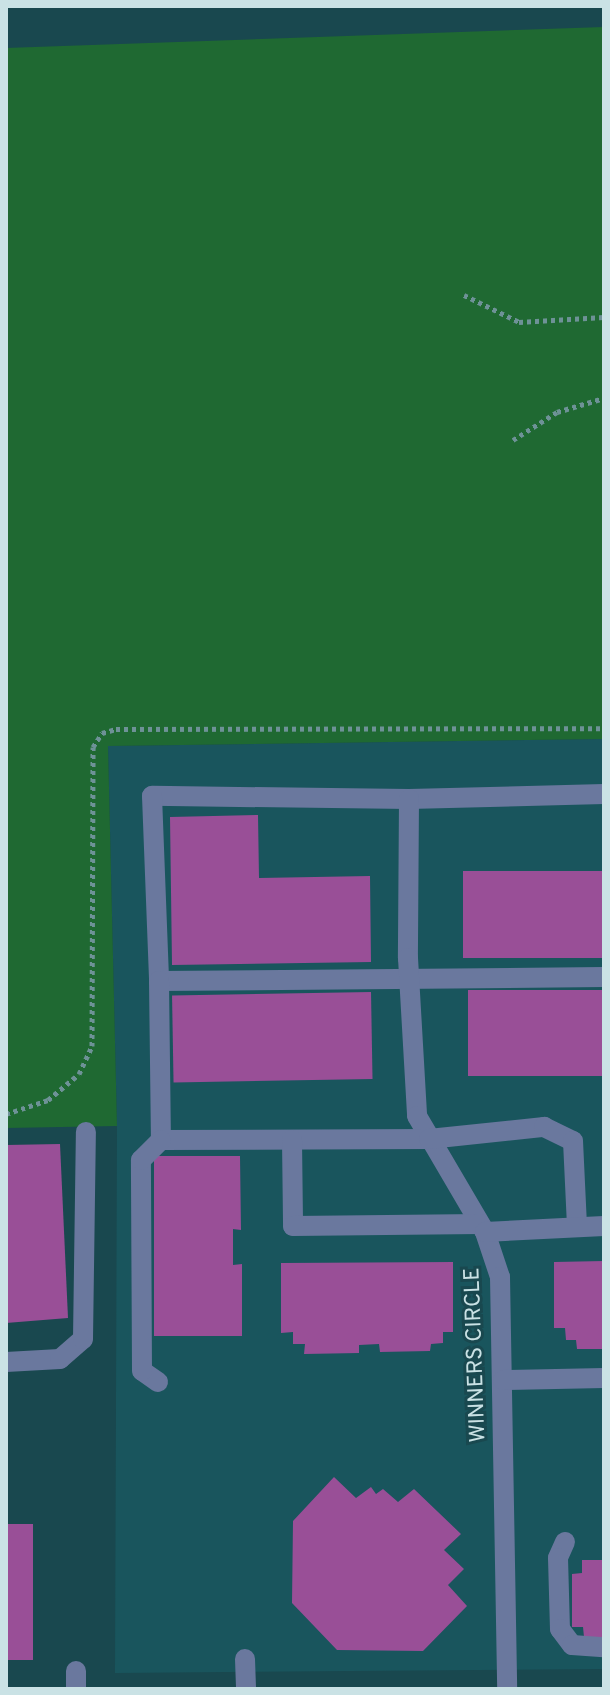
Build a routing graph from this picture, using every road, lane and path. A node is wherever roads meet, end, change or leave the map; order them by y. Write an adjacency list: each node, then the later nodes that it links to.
1 (464, 295): 2 (path)
2 (604, 317)
3 (604, 398): 4 (path)
4 (513, 440)
5 (604, 728): 11 (path)
6 (604, 794): 7 (street)
7 (409, 799): 9 (street); 10 (street, WINNERS CIRCLE)
8 (604, 977): 10 (street)
9 (159, 981): 10 (street); 14 (street)
10 (409, 982): 13 (street, WINNERS CIRCLE)
11 (6, 1114)
12 (86, 1132): 19 (street)
13 (429, 1139): 15 (street); 17 (street); 18 (street, WINNERS CIRCLE)
14 (161, 1140): 15 (street); 22 (street)
15 (292, 1140): 18 (street)
16 (604, 1226): 17 (street)
17 (577, 1227): 18 (street)
18 (483, 1228): 21 (street, WINNERS CIRCLE)
19 (6, 1362)
20 (604, 1378): 21 (street)
21 (503, 1380): 27 (street, WINNERS CIRCLE)
22 (158, 1382)
23 (565, 1542): 24 (street)
24 (604, 1647)
25 (245, 1659): 26 (street)
26 (246, 1689)
27 (507, 1689)

